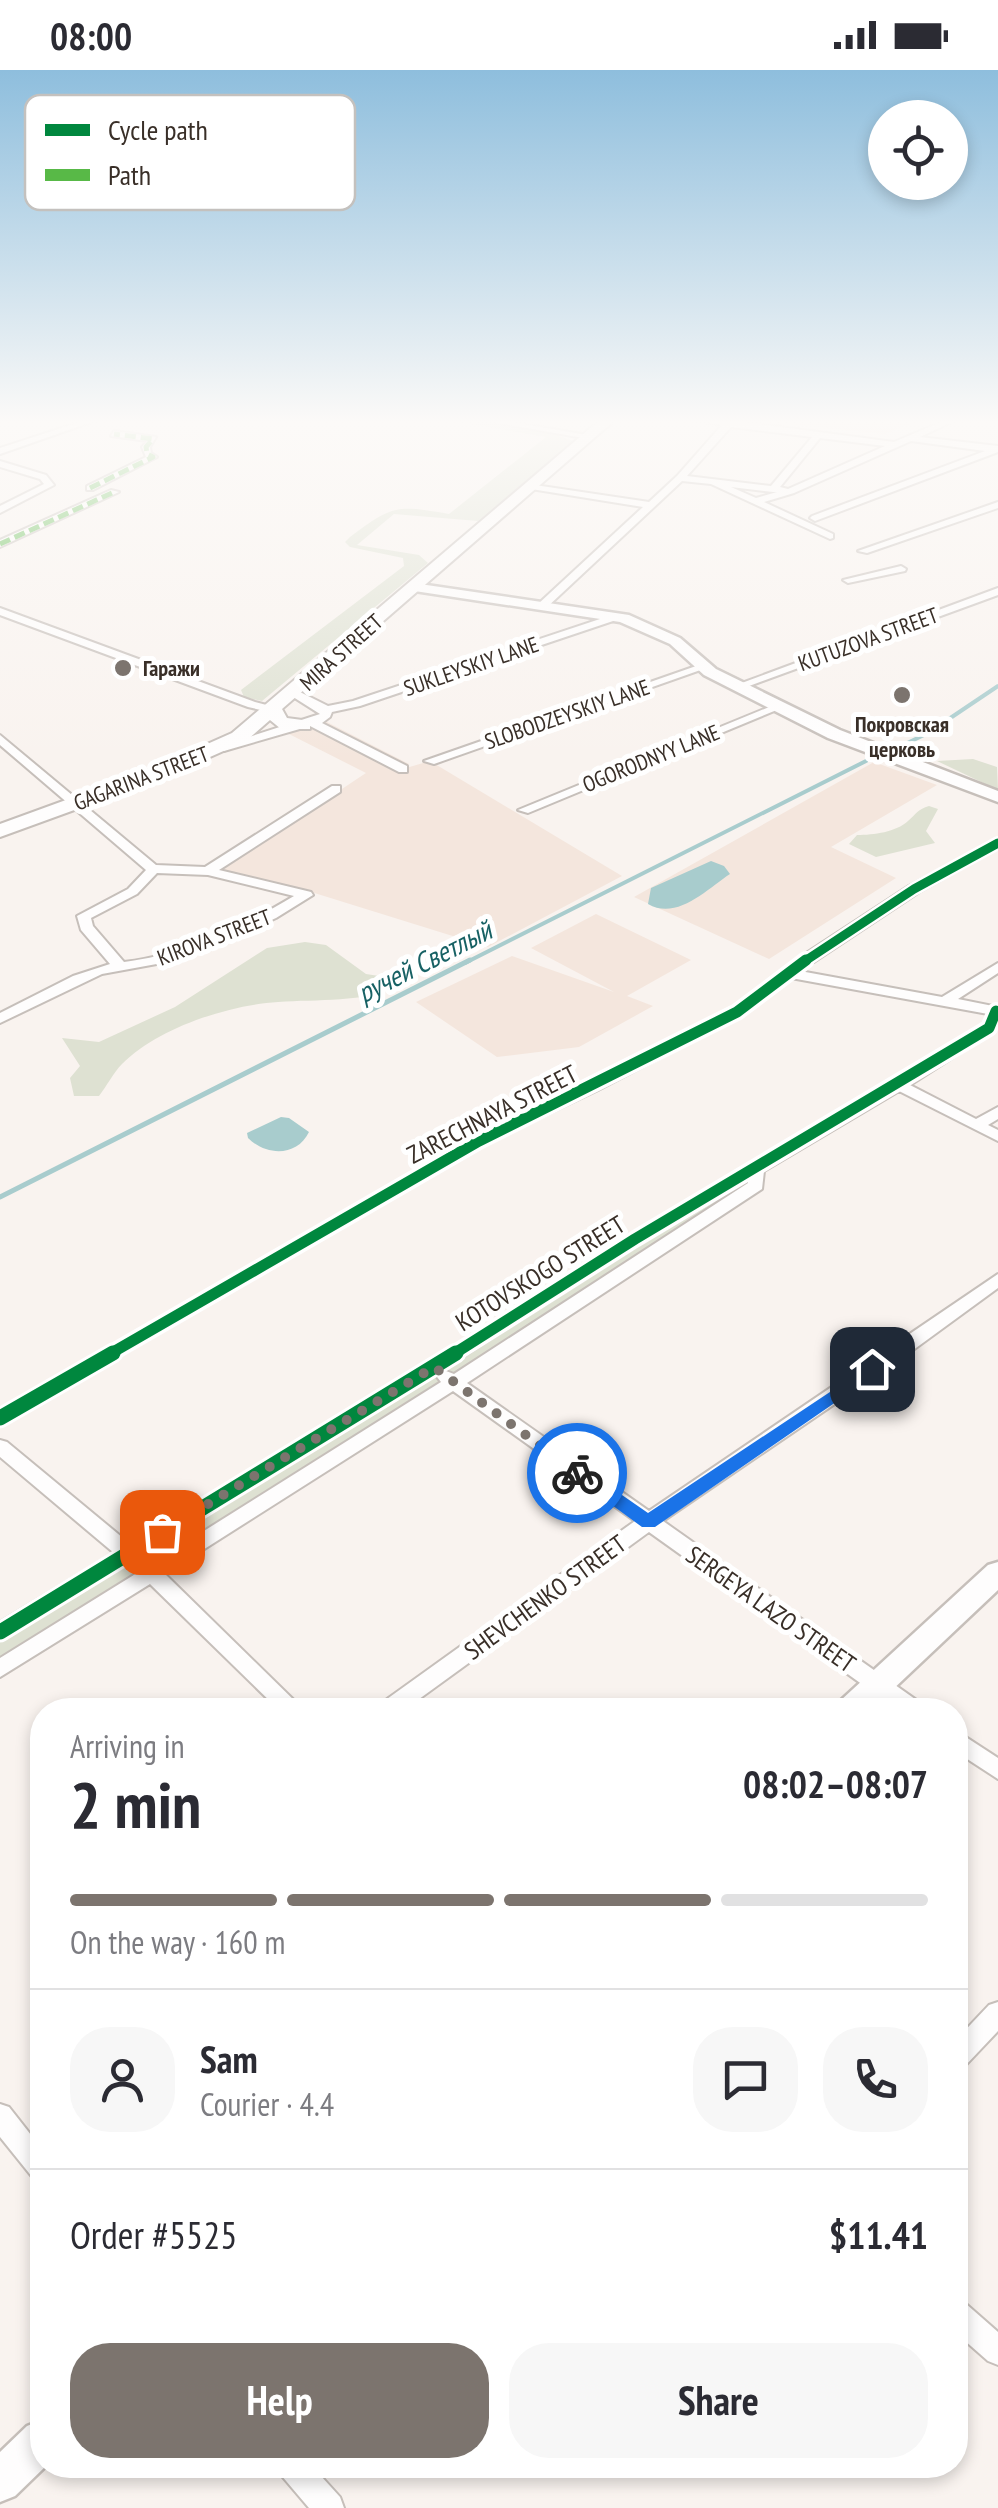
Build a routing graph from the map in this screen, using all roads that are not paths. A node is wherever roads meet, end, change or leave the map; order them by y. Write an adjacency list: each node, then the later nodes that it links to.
1 (25, 533): 7 (street)
2 (476, 533): 9 (main road, MIRA STREET)
3 (620, 533): 11 (street)
4 (823, 533): 6 (street)
5 (915, 533): 8 (street)
6 (830, 536)
7 (0, 544)
8 (848, 580)
9 (413, 587): 11 (street); 16 (main road, MIRA STREET)
10 (998, 591): 15 (street, KUTUZOVA STREET)
11 (541, 607): 13 (street)
12 (0, 611): 18 (street)
13 (615, 617): 14 (street); 19 (street, SUKLEYSKIY LANE)
14 (703, 667): 15 (street); 22 (street, SLOBODZEYSKIY LANE)
15 (737, 686): 17 (street)
16 (294, 694): 18 (main road, MIRA STREET); 19 (street)
17 (778, 707): 25 (street); 27 (street, OGORODNYY LANE)
18 (274, 710): 19 (main road); 21 (main road, GAGARINA STREET)
19 (313, 715): 21 (street, SUKLEYSKIY LANE); 23 (street)
20 (0, 739): 26 (street)
21 (224, 747): 26 (main road, GAGARINA STREET)
22 (430, 761)
23 (403, 769)
24 (336, 789): 31 (street)
25 (998, 797)
26 (77, 803): 28 (main road, GAGARINA STREET); 30 (street)
27 (524, 810)
28 (0, 831)
29 (998, 843): 34 (street, ZARECHNAYA STREET)
30 (152, 869): 31 (street); 32 (street)
31 (208, 871): 32 (street, KIROVA STREET)
32 (118, 964): 36 (street, KIROVA STREET)
33 (998, 967): 35 (street)
34 (792, 974): 35 (street); 46 (street, ZARECHNAYA STREET)
35 (947, 1000): 37 (street)
36 (0, 1019)
37 (995, 1019): 38 (street, KOTOVSKOGO STREET)
38 (898, 1085): 40 (street); 42 (street, KOTOVSKOGO STREET)
39 (998, 1112): 40 (street)
40 (977, 1125): 41 (street)
41 (998, 1136)
42 (756, 1171): 44 (street, KOTOVSKOGO STREET); 45 (street, KOTOVSKOGO STREET)
43 (998, 1280): 48 (street, SHEVCHENKO STREET)
44 (434, 1367): 45 (street, SERGEYA LAZO STREET); 49 (street, KOTOVSKOGO STREET)
45 (453, 1383): 48 (street, SERGEYA LAZO STREET); 50 (street, KOTOVSKOGO STREET)
46 (0, 1418)
47 (0, 1447): 49 (street)
48 (648, 1522): 54 (street, SERGEYA LAZO STREET); 56 (street, SHEVCHENKO STREET)
49 (128, 1552): 50 (street); 52 (street, KOTOVSKOGO STREET)
50 (150, 1572): 53 (street, KOTOVSKOGO STREET); 55 (street)
51 (998, 1573): 54 (street)
52 (0, 1632)
53 (0, 1669)
54 (879, 1685): 57 (street); 58 (street, SERGEYA LAZO STREET)
55 (281, 1698)
56 (405, 1698)
57 (864, 1698)
58 (897, 1698)
59 (968, 1748): 60 (street)
60 (998, 1770)
61 (998, 2013): 62 (street)
62 (968, 2045)
63 (0, 2116): 64 (street)
64 (30, 2154)
65 (968, 2324): 66 (street)
66 (998, 2351)
67 (30, 2453): 69 (street)
68 (302, 2478): 70 (street)
69 (0, 2481)
70 (329, 2508)

